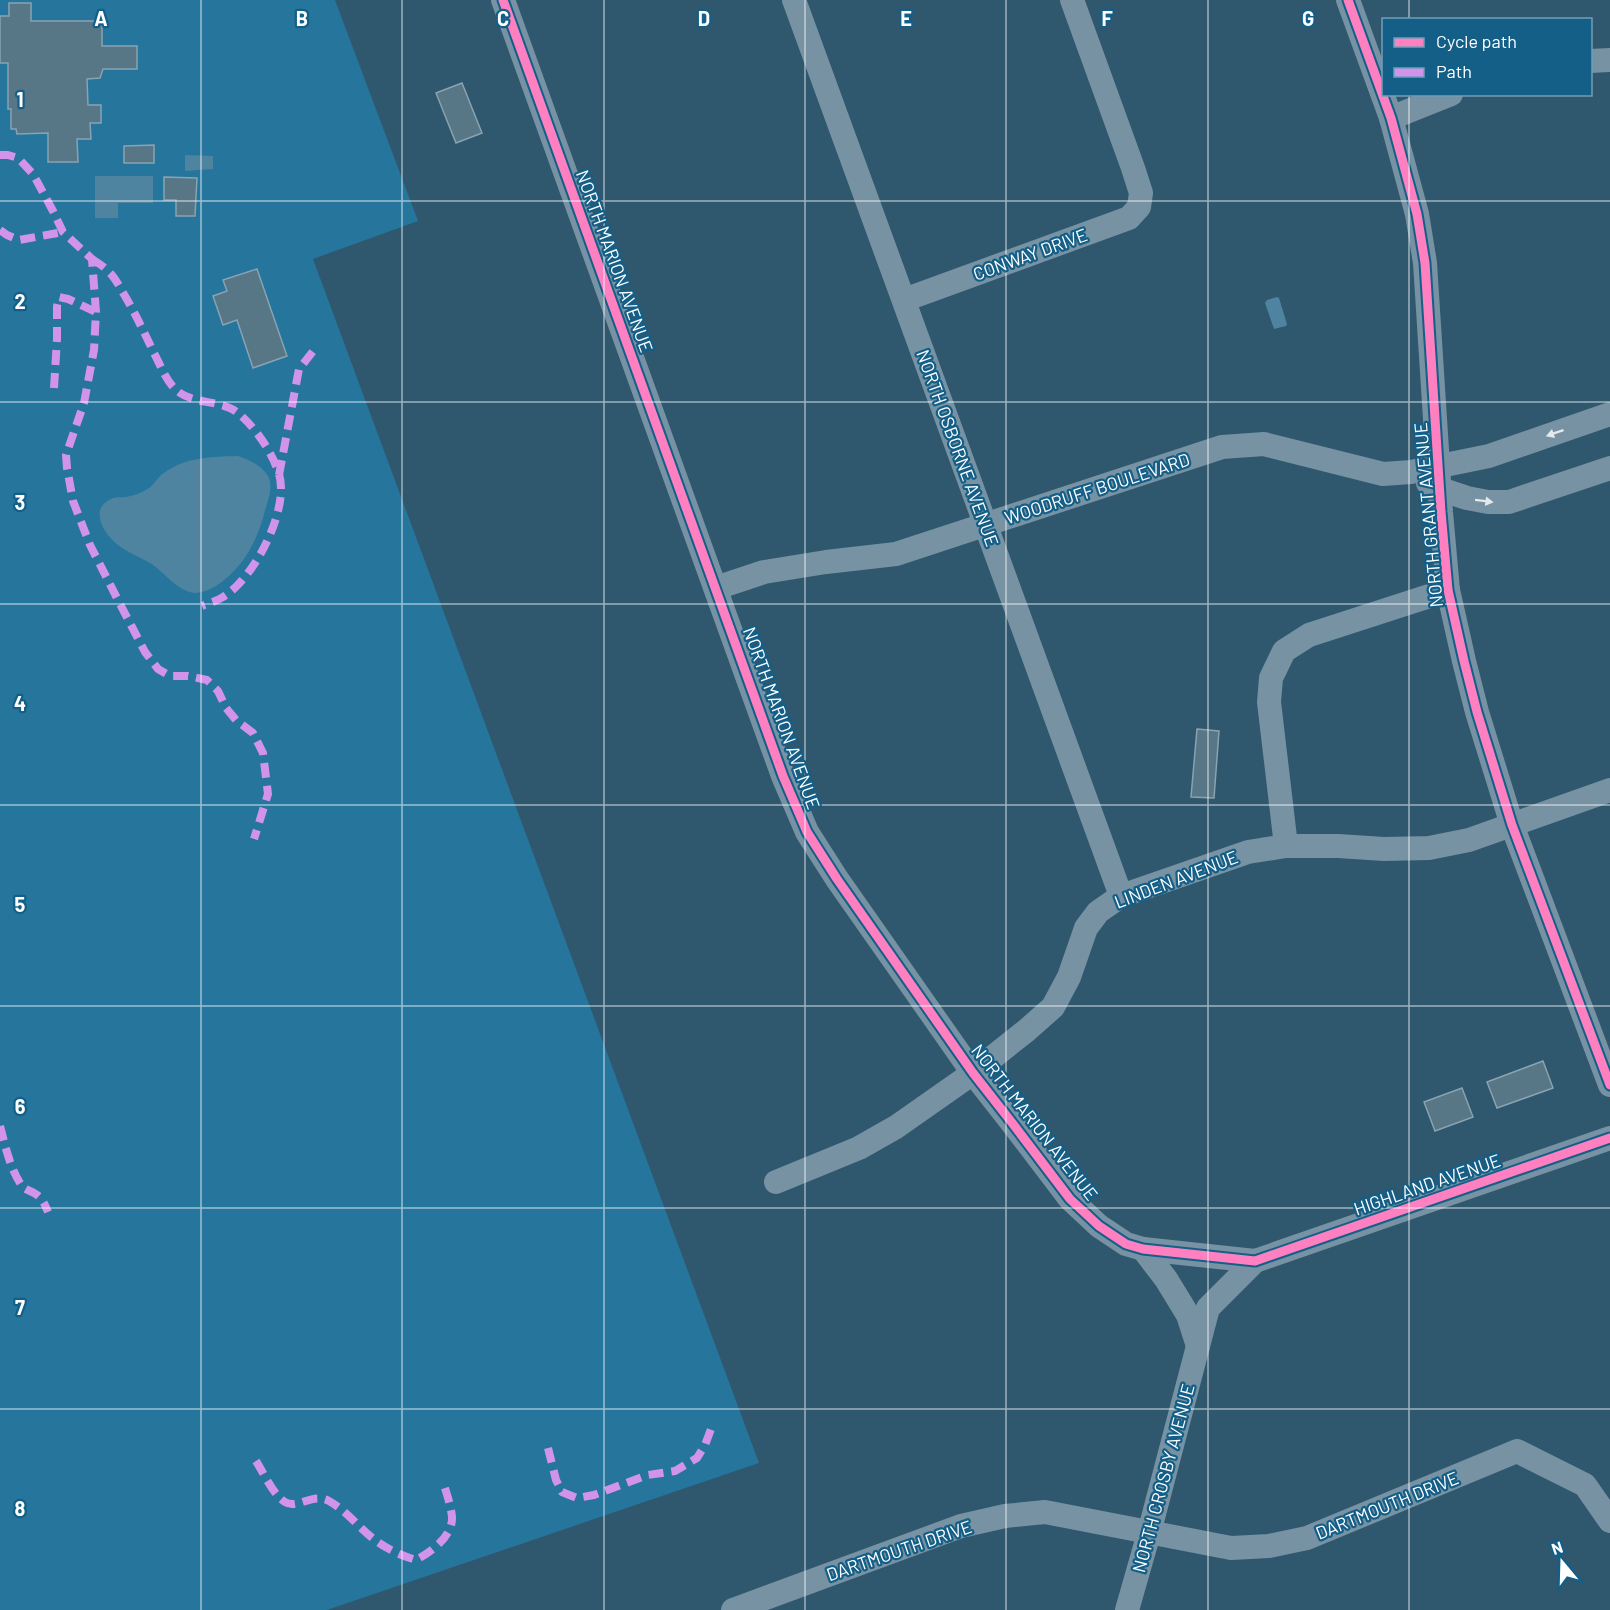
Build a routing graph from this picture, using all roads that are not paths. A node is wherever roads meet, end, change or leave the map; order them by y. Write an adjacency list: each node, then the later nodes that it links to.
1 (503, 0): 16 (street, NORTH MARION AVENUE)
2 (794, 0): 11 (street, NORTH OSBORNE AVENUE)
3 (1072, 0): 11 (street, CONWAY DRIVE)
4 (1348, 0): 8 (street, NORTH GRANT AVENUE)
5 (1610, 60): 6 (street)
6 (1592, 61)
7 (1382, 96): 10 (street, NORTH GRANT AVENUE)
8 (1382, 96)
9 (1446, 96): 10 (street)
10 (1390, 118): 14 (street, NORTH GRANT AVENUE)
11 (904, 300): 15 (street, NORTH OSBORNE AVENUE)
12 (1610, 414): 14 (street, one-way to 14)
13 (1610, 468): 14 (street, WOODRUFF BOULEVARD, one-way to 13)
14 (1439, 477): 15 (street, WOODRUFF BOULEVARD); 17 (street, NORTH GRANT AVENUE)
15 (985, 525): 16 (street, WOODRUFF BOULEVARD); 21 (street, NORTH OSBORNE AVENUE)
16 (716, 588): 22 (street, NORTH MARION AVENUE)
17 (1449, 590): 19 (street, NORTH GRANT AVENUE); 20 (street)
18 (1610, 790): 19 (street, LINDEN AVENUE)
19 (1512, 825): 20 (street, LINDEN AVENUE); 23 (street, NORTH GRANT AVENUE)
20 (1286, 846): 21 (street, LINDEN AVENUE)
21 (1121, 897): 22 (street, LINDEN AVENUE)
22 (973, 1072): 25 (street, LINDEN AVENUE); 26 (street, NORTH MARION AVENUE)
23 (1610, 1085)
24 (1610, 1138): 27 (street, HIGHLAND AVENUE)
25 (776, 1182)
26 (1143, 1249): 27 (street, NORTH MARION AVENUE); 28 (street)
27 (1255, 1261): 28 (street, NORTH CROSBY AVENUE)
28 (1198, 1346): 30 (street, NORTH CROSBY AVENUE)
29 (1610, 1521): 30 (street, DARTMOUTH DRIVE)
30 (1149, 1533): 31 (street, DARTMOUTH DRIVE); 32 (street, NORTH CROSBY AVENUE)
31 (733, 1610)
32 (1127, 1610)

